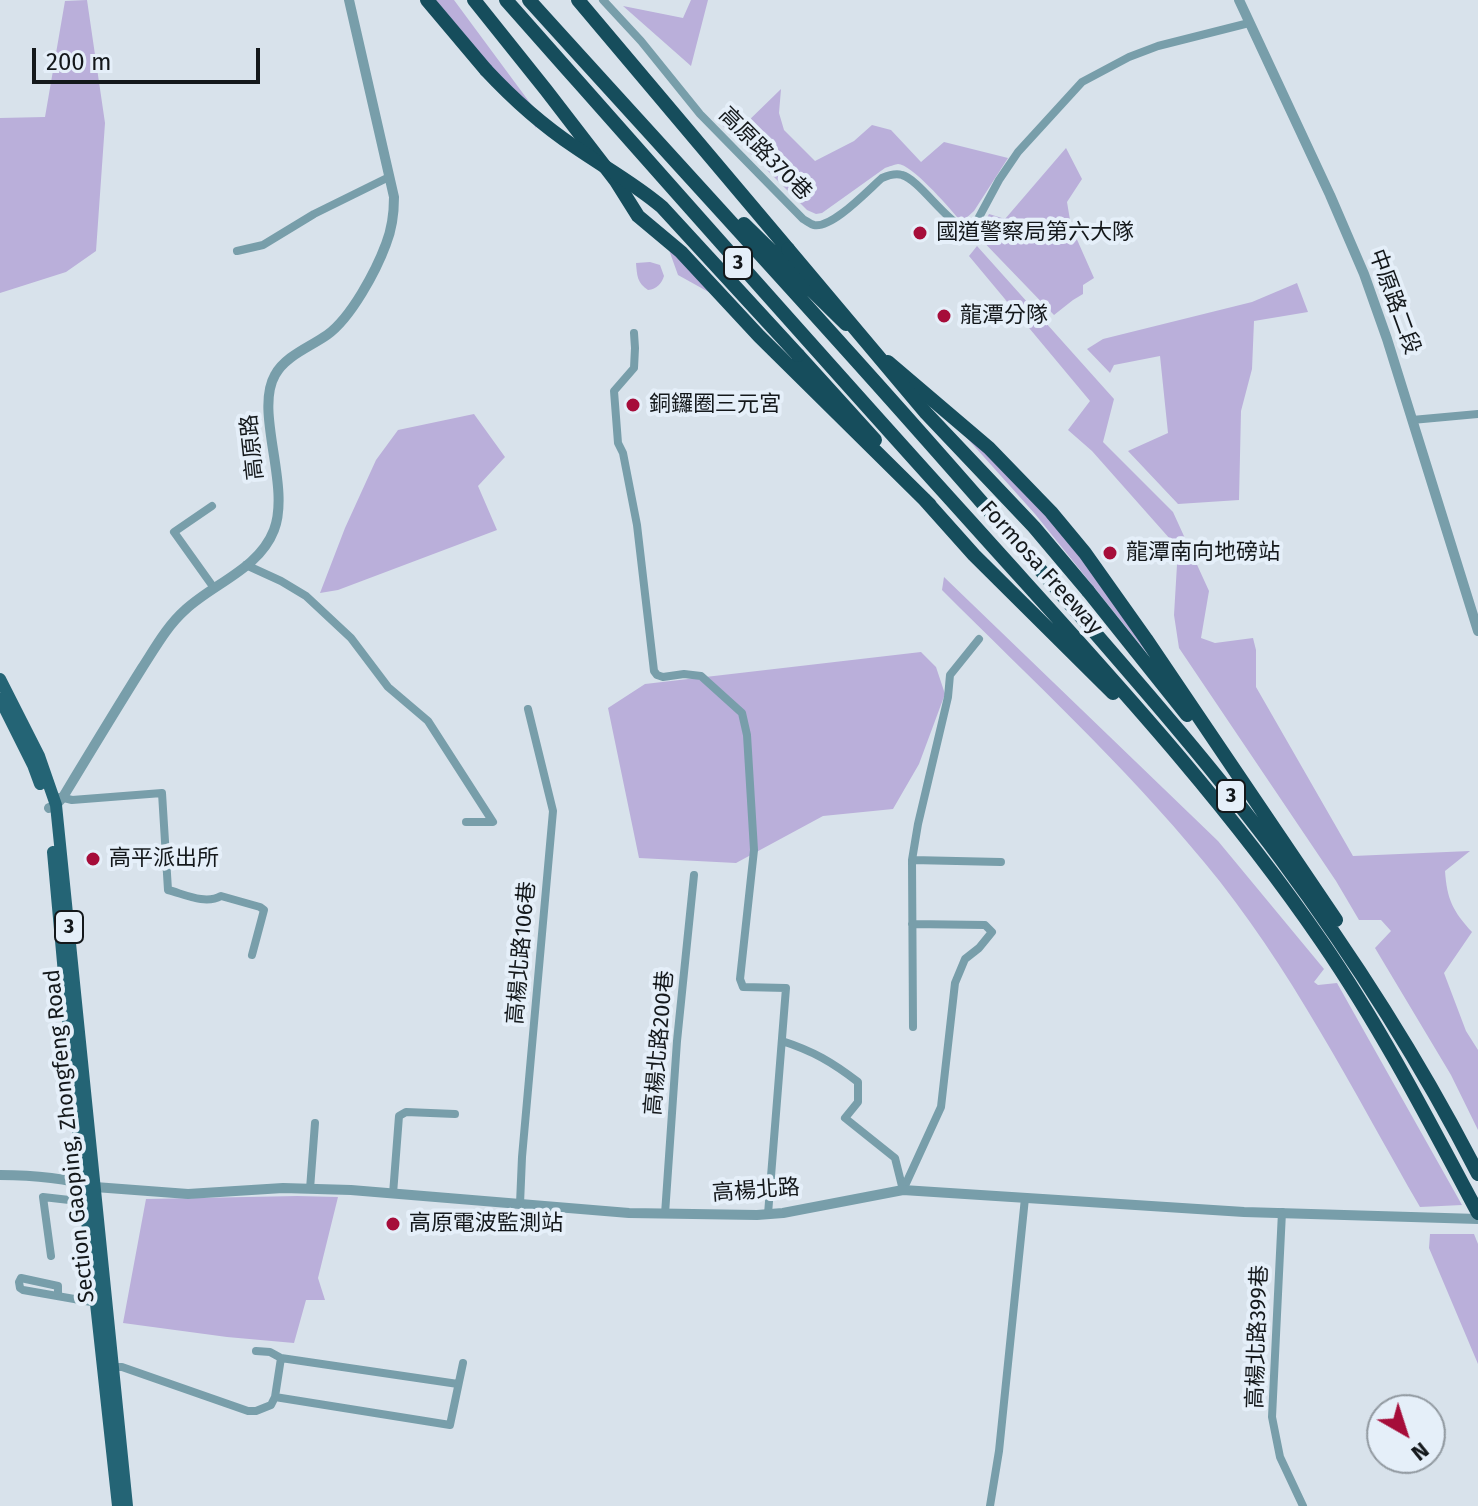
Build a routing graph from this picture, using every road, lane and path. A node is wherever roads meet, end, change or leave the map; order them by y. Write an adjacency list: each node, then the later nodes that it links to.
1 (349, 0): 10 (street, 高原路)
2 (427, 0): 16 (highway, bridge)
3 (474, 0): 16 (highway)
4 (506, 0): 25 (highway, Formosa Freeway / 3)
5 (529, 0): 11 (highway, Formosa Freeway / 3)
6 (578, 0): 26 (highway, bridge)
7 (603, 0): 9 (street, 高原路370巷)
8 (1239, 0): 9 (street, 中原路二段)
9 (1249, 23): 15 (street, 中原路二段)
10 (389, 177): 12 (street); 18 (street, 高原路)
11 (691, 180): 26 (highway); 35 (highway, Formosa Freeway / 3)
12 (237, 251)
13 (634, 333): 36 (street)
14 (1478, 414): 15 (street)
15 (1412, 420): 20 (street, 中原路二段)
16 (930, 505): 25 (highway)
17 (212, 506): 19 (street)
18 (246, 565): 19 (street, 高原路); 28 (street)
19 (214, 588): 27 (street, 高原路)
20 (1478, 631)
21 (979, 639): 29 (street)
22 (0, 679): 27 (main road, Section Gaoping, Zhongfeng Road / 3)
23 (0, 699): 27 (main road, Section Gaoping, Zhongfeng Road / 3)
24 (528, 709): 47 (street, 高楊北路106巷)
25 (1174, 752): 51 (highway, Formosa Freeway / 3)
26 (1233, 770): 35 (highway)
27 (55, 801): 33 (street); 41 (main road, Section Gaoping, Zhongfeng Road / 3)
28 (466, 822)
29 (912, 860): 30 (street); 32 (street)
30 (1001, 862)
31 (694, 875): 49 (street, 高楊北路200巷)
32 (912, 924): 34 (street); 43 (street)
33 (252, 955)
34 (913, 1027)
35 (1404, 1039): 39 (highway, Formosa Freeway / 3)
36 (782, 1041): 43 (street); 50 (street)
37 (455, 1114): 44 (street)
38 (315, 1123): 42 (street)
39 (1478, 1174)
40 (0, 1175): 41 (street, 高楊北路)
41 (89, 1186): 42 (street, 高楊北路); 46 (main road, Section Gaoping, Zhongfeng Road / 3); 58 (main road, Section Gaoping, Zhongfeng Road / 3)
42 (310, 1189): 44 (street, 高楊北路)
43 (903, 1190): 45 (street, 高楊北路); 50 (street, 高楊北路)
44 (393, 1194): 47 (street, 高楊北路)
45 (1025, 1198): 48 (street, 高楊北路); 63 (street)
46 (87, 1202): 52 (street); 54 (main road, Section Gaoping, Zhongfeng Road / 3)
47 (520, 1204): 49 (street, 高楊北路)
48 (1282, 1212): 51 (street, 高楊北路); 64 (street, 高楊北路399巷)
49 (665, 1214): 50 (street, 高楊北路)
50 (768, 1214)
51 (1478, 1216)
52 (51, 1256)
53 (58, 1296): 54 (street)
54 (97, 1303): 58 (main road, Section Gaoping, Zhongfeng Road / 3)
55 (256, 1351): 56 (street)
56 (281, 1358): 59 (street); 60 (street)
57 (463, 1363): 59 (street)
58 (109, 1367): 60 (street); 61 (main road, Section Gaoping, Zhongfeng Road / 3); 62 (main road, Section Gaoping, Zhongfeng Road / 3)
59 (458, 1384): 60 (street)
60 (273, 1401)
61 (118, 1506)
62 (127, 1506)
63 (990, 1506)
64 (1303, 1506)

